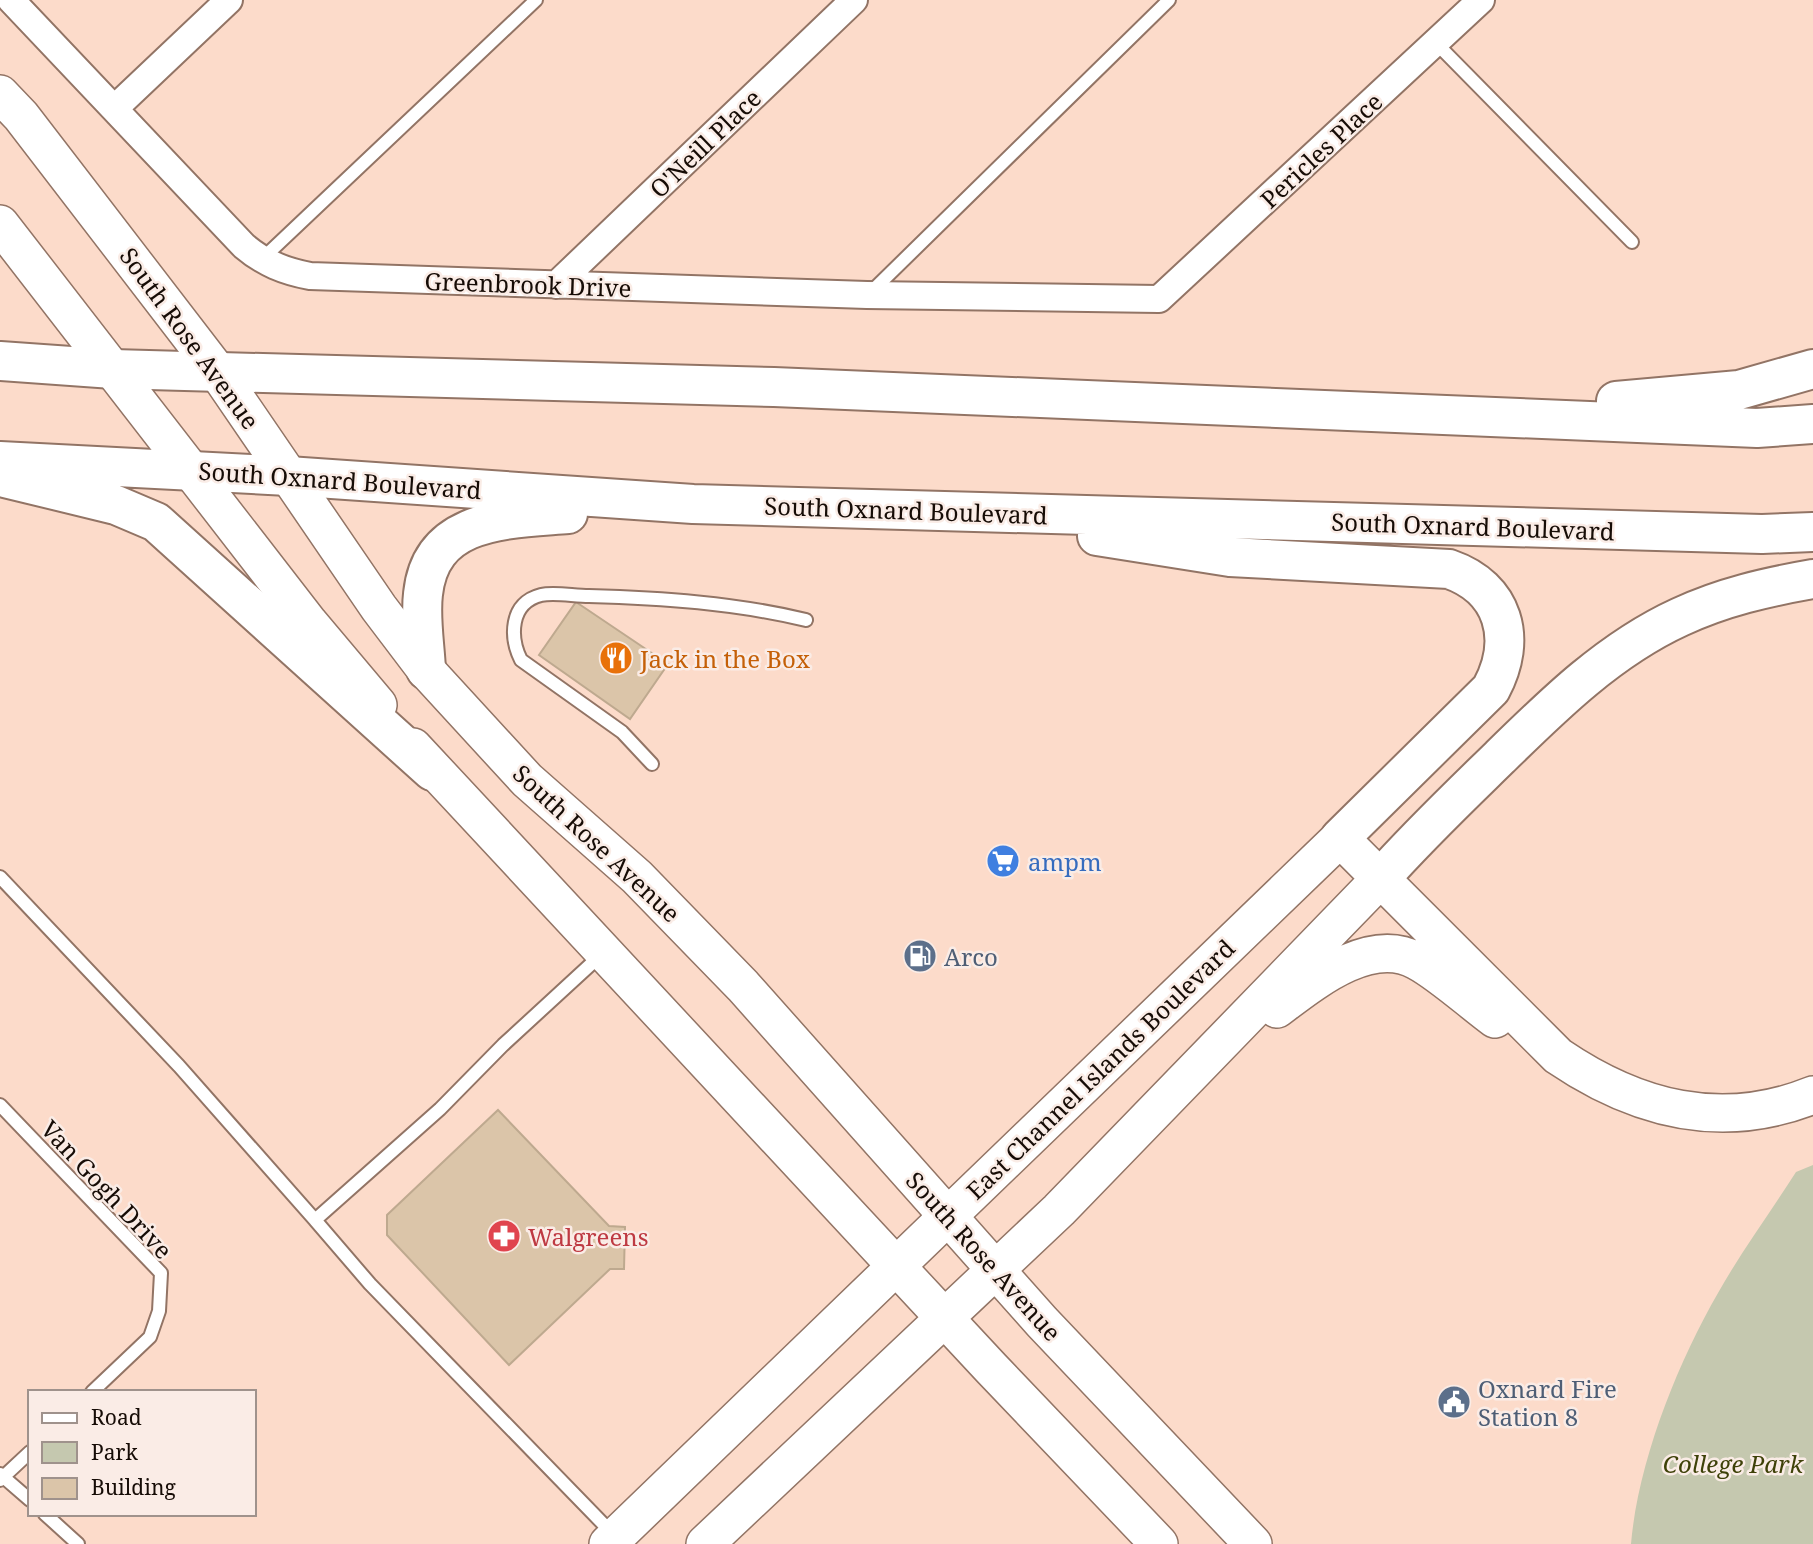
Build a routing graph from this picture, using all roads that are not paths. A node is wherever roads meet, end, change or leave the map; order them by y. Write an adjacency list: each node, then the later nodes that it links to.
1 (11, 0): 9 (street, Greenbrook Drive)
2 (229, 0): 9 (street)
3 (536, 0): 12 (lane)
4 (854, 0): 13 (street, O'Neill Place)
5 (1169, 0): 14 (lane)
6 (1481, 0): 7 (street, Pericles Place)
7 (1436, 43): 11 (lane); 15 (street, Pericles Place)
8 (0, 94): 19 (main road, South Rose Avenue)
9 (115, 108): 12 (street, Greenbrook Drive)
10 (0, 225): 17 (main road)
11 (1632, 242)
12 (261, 260): 13 (street, Greenbrook Drive)
13 (556, 285): 14 (street, Greenbrook Drive)
14 (867, 295): 15 (street, Greenbrook Drive)
15 (1159, 299)
16 (0, 361): 17 (main road)
17 (113, 369): 19 (main road); 23 (main road)
18 (1813, 369): 20 (main road)
19 (217, 370): 20 (main road); 25 (main road, South Rose Avenue)
20 (1437, 415): 21 (main road)
21 (1813, 424)
22 (0, 461): 23 (main road, South Oxnard Boulevard)
23 (194, 471): 25 (main road, South Oxnard Boulevard); 33 (main road)
24 (0, 476): 33 (main road)
25 (288, 476): 26 (main road, South Oxnard Boulevard); 31 (main road, South Rose Avenue)
26 (693, 504): 27 (main road, South Oxnard Boulevard); 31 (main road)
27 (939, 511): 28 (main road, South Oxnard Boulevard); 34 (main road)
28 (1813, 532)
29 (1813, 579): 36 (main road)
30 (807, 620): 32 (lane)
31 (426, 670): 42 (main road, South Rose Avenue)
32 (652, 764)
33 (432, 771): 37 (main road)
34 (1340, 838): 36 (main road); 42 (main road, East Channel Islands Boulevard)
35 (0, 877): 43 (lane)
36 (1380, 879): 38 (main road); 40 (main road)
37 (603, 953): 43 (lane); 44 (main road)
38 (1558, 1056): 39 (main road); 40 (main road)
39 (1813, 1095)
40 (1170, 1096): 45 (main road)
41 (0, 1105): 47 (lane, Van Gogh Drive)
42 (948, 1216): 44 (main road, East Channel Islands Boulevard); 45 (main road, South Rose Avenue)
43 (315, 1220): 52 (lane)
44 (895, 1265): 46 (main road); 52 (main road, East Channel Islands Boulevard)
45 (995, 1270): 46 (main road); 56 (main road, South Rose Avenue)
46 (946, 1319): 54 (main road); 55 (main road)
47 (94, 1390)
48 (28, 1454): 49 (lane)
49 (1, 1477): 50 (lane)
50 (28, 1498)
51 (47, 1516): 53 (lane)
52 (612, 1541)
53 (78, 1544)
54 (705, 1544)
55 (1160, 1544)
56 (1253, 1544)

